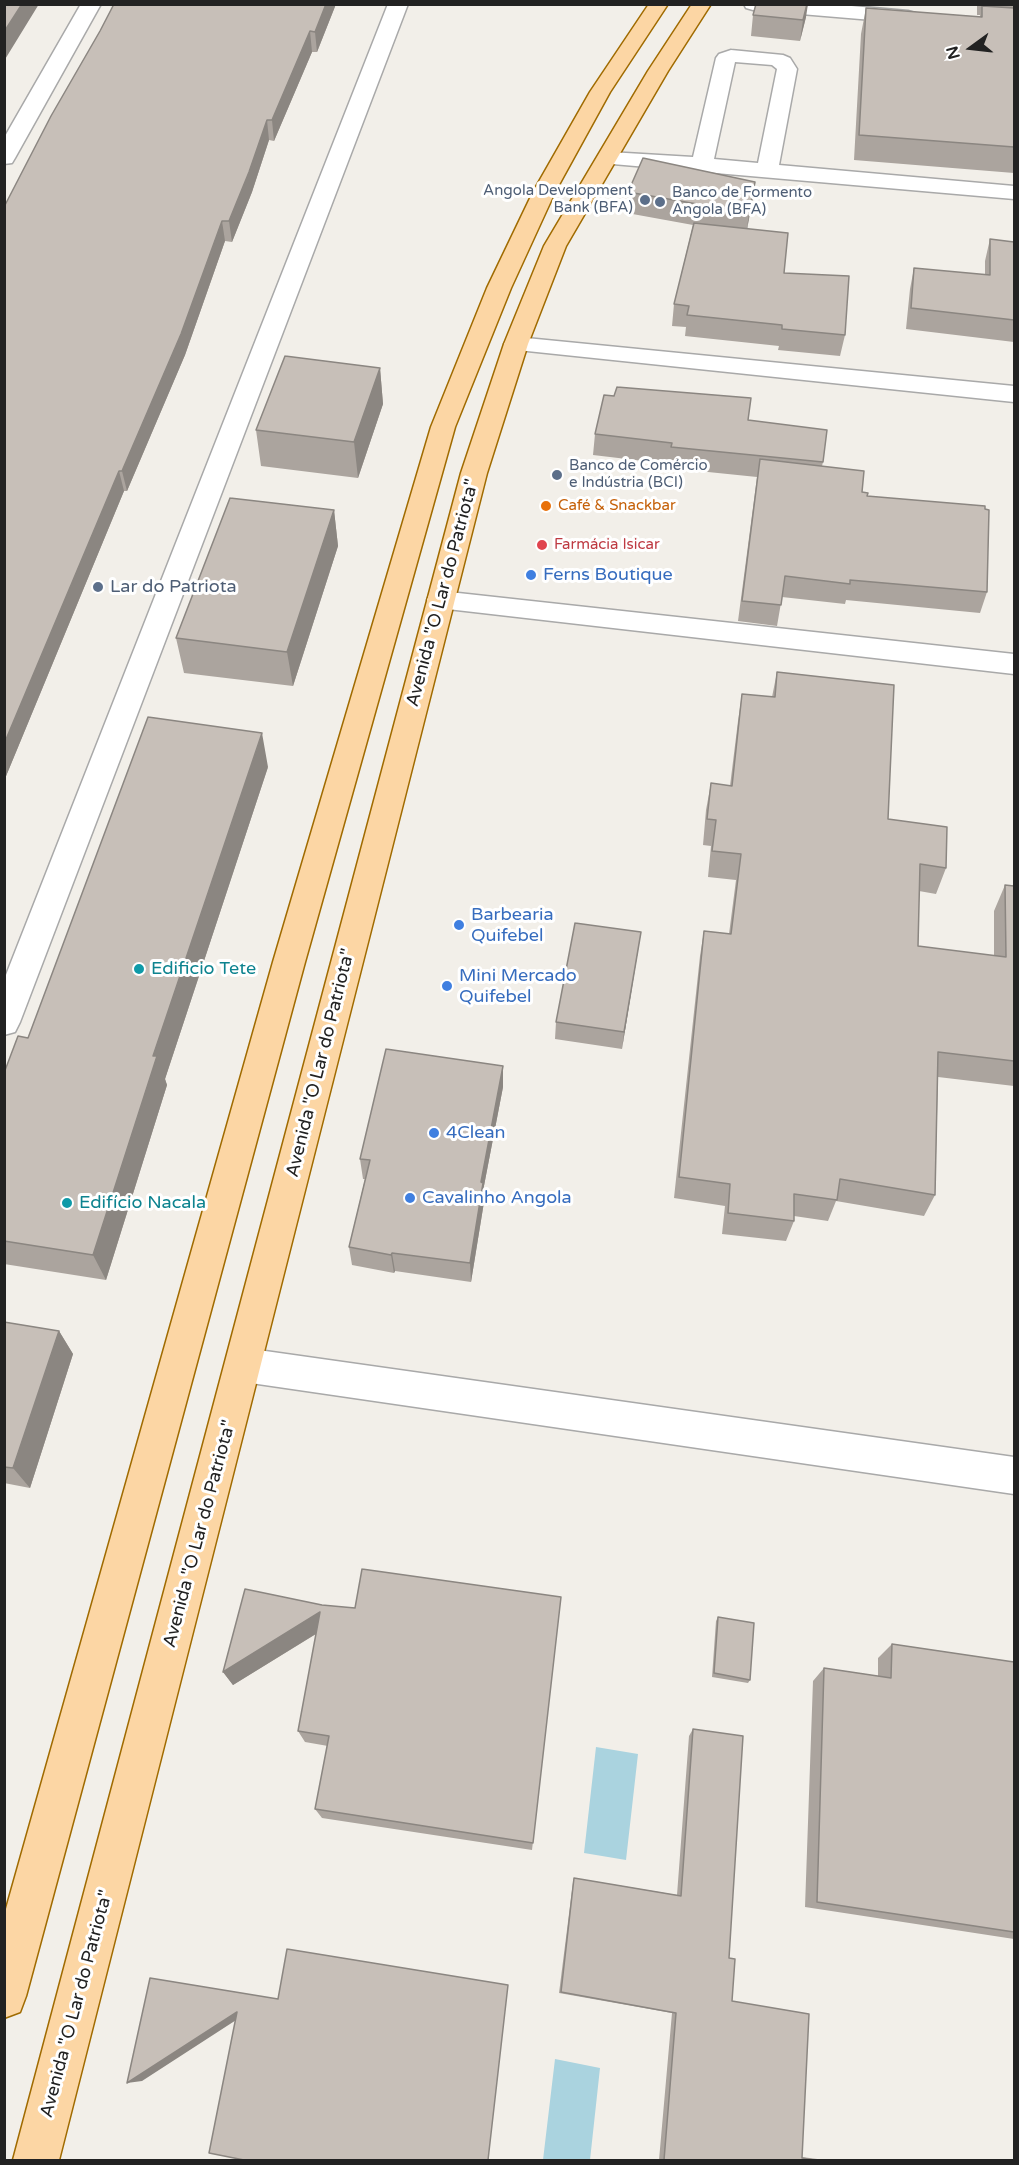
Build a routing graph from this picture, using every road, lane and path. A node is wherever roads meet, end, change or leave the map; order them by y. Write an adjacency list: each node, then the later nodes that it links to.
1 (91, 4): 7 (street)
2 (398, 4): 16 (street)
3 (659, 4): 19 (main road)
4 (702, 4): 8 (main road, Avenida "O Lar do Patriota")
5 (753, 4): 6 (street)
6 (931, 19)
7 (4, 158)
8 (609, 158): 9 (street); 12 (main road, Avenida "O Lar do Patriota")
9 (702, 164): 10 (street); 10 (street)
10 (767, 170): 11 (street)
11 (1014, 193)
12 (516, 344): 13 (street); 14 (main road, Avenida "O Lar do Patriota")
13 (1014, 394)
14 (440, 600): 15 (street); 17 (main road, Avenida "O Lar do Patriota")
15 (1014, 664)
16 (4, 1022)
17 (244, 1365): 18 (street); 20 (main road, Avenida "O Lar do Patriota")
18 (1014, 1476)
19 (4, 1995)
20 (36, 2160)

